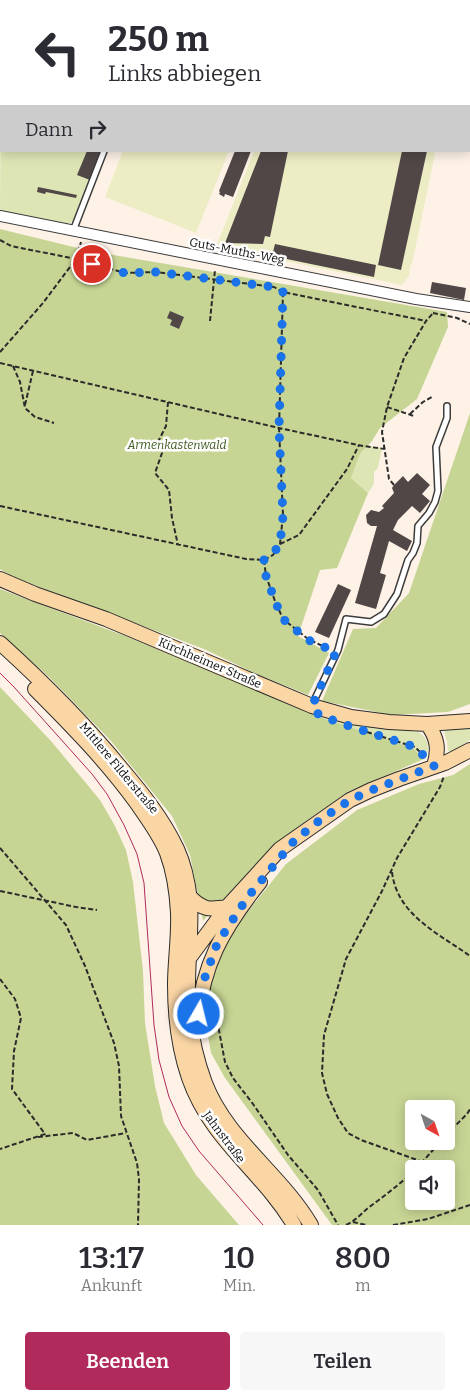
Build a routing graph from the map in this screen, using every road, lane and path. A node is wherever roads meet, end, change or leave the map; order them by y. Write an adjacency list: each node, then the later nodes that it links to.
1 (104, 152): 3 (lane)
2 (0, 216): 3 (street, Guts-Muths-Weg)
3 (73, 231): 4 (street, Guts-Muths-Weg)
4 (84, 233): 6 (path); 7 (street, Guts-Muths-Weg)
5 (0, 240): 6 (path)
6 (76, 260): 8 (path); 14 (path)
7 (216, 260): 8 (path); 10 (street, Guts-Muths-Weg)
8 (214, 280): 9 (path); 11 (path)
9 (283, 292): 12 (path); 26 (path)
10 (470, 307)
11 (210, 321)
12 (426, 321): 13 (path); 21 (path)
13 (470, 324)
14 (0, 352)
15 (0, 363): 16 (path)
16 (13, 366): 17 (path); 22 (path)
17 (34, 371): 19 (path); 22 (path)
18 (432, 397): 23 (path)
19 (168, 402): 26 (path); 32 (path)
20 (447, 406): 36 (lane)
21 (387, 407): 23 (path); 28 (path)
22 (25, 408): 25 (path)
23 (410, 414): 24 (path)
24 (414, 416)
25 (54, 423)
26 (279, 428): 27 (path); 31 (path)
27 (359, 445): 28 (path); 31 (path)
28 (385, 449): 29 (path)
29 (394, 485)
30 (0, 506): 32 (path)
31 (280, 544): 33 (path)
32 (178, 545): 33 (path)
33 (264, 560): 36 (path)
34 (0, 579): 38 (main road, Kirchheimer Straße)
35 (0, 643): 50 (main road, Mittlere Filderstraße)
36 (336, 652): 38 (lane)
37 (0, 656): 57 (main road, Mittlere Filderstraße)
38 (312, 706): 42 (main road, Kirchheimer Straße)
39 (470, 711): 40 (main road, Kirchheimer Straße)
40 (455, 721): 41 (main road, Kirchheimer Straße); 42 (main road, Kirchheimer Straße)
41 (470, 721)
42 (427, 724): 45 (main road)
43 (364, 731): 45 (path)
44 (470, 750): 45 (main road)
45 (440, 765): 46 (main road); 48 (path)
46 (294, 841): 52 (main road); 58 (main road)
47 (0, 848): 51 (path)
48 (391, 870): 55 (path); 65 (path)
49 (0, 891): 51 (path)
50 (190, 897): 52 (main road); 54 (main road, Mittlere Filderstraße)
51 (43, 899): 53 (path); 61 (path)
52 (227, 907): 54 (main road)
53 (97, 910)
54 (190, 955): 57 (main road); 58 (main road, Mittlere Filderstraße)
55 (470, 956)
56 (0, 979): 62 (path)
57 (175, 986): 71 (main road, Jahnstraße)
58 (192, 1039): 72 (main road, Jahnstraße)
59 (470, 1109): 60 (path)
60 (455, 1126)
61 (126, 1133): 62 (path); 70 (path)
62 (31, 1138): 63 (path)
63 (0, 1148)
64 (433, 1150): 66 (path)
65 (417, 1160)
66 (425, 1160)
67 (405, 1179): 69 (path)
68 (470, 1206): 75 (path)
69 (353, 1222): 73 (path); 74 (path)
70 (138, 1225)
71 (294, 1225)
72 (311, 1225)
73 (346, 1225)
74 (366, 1225)
75 (393, 1225)

